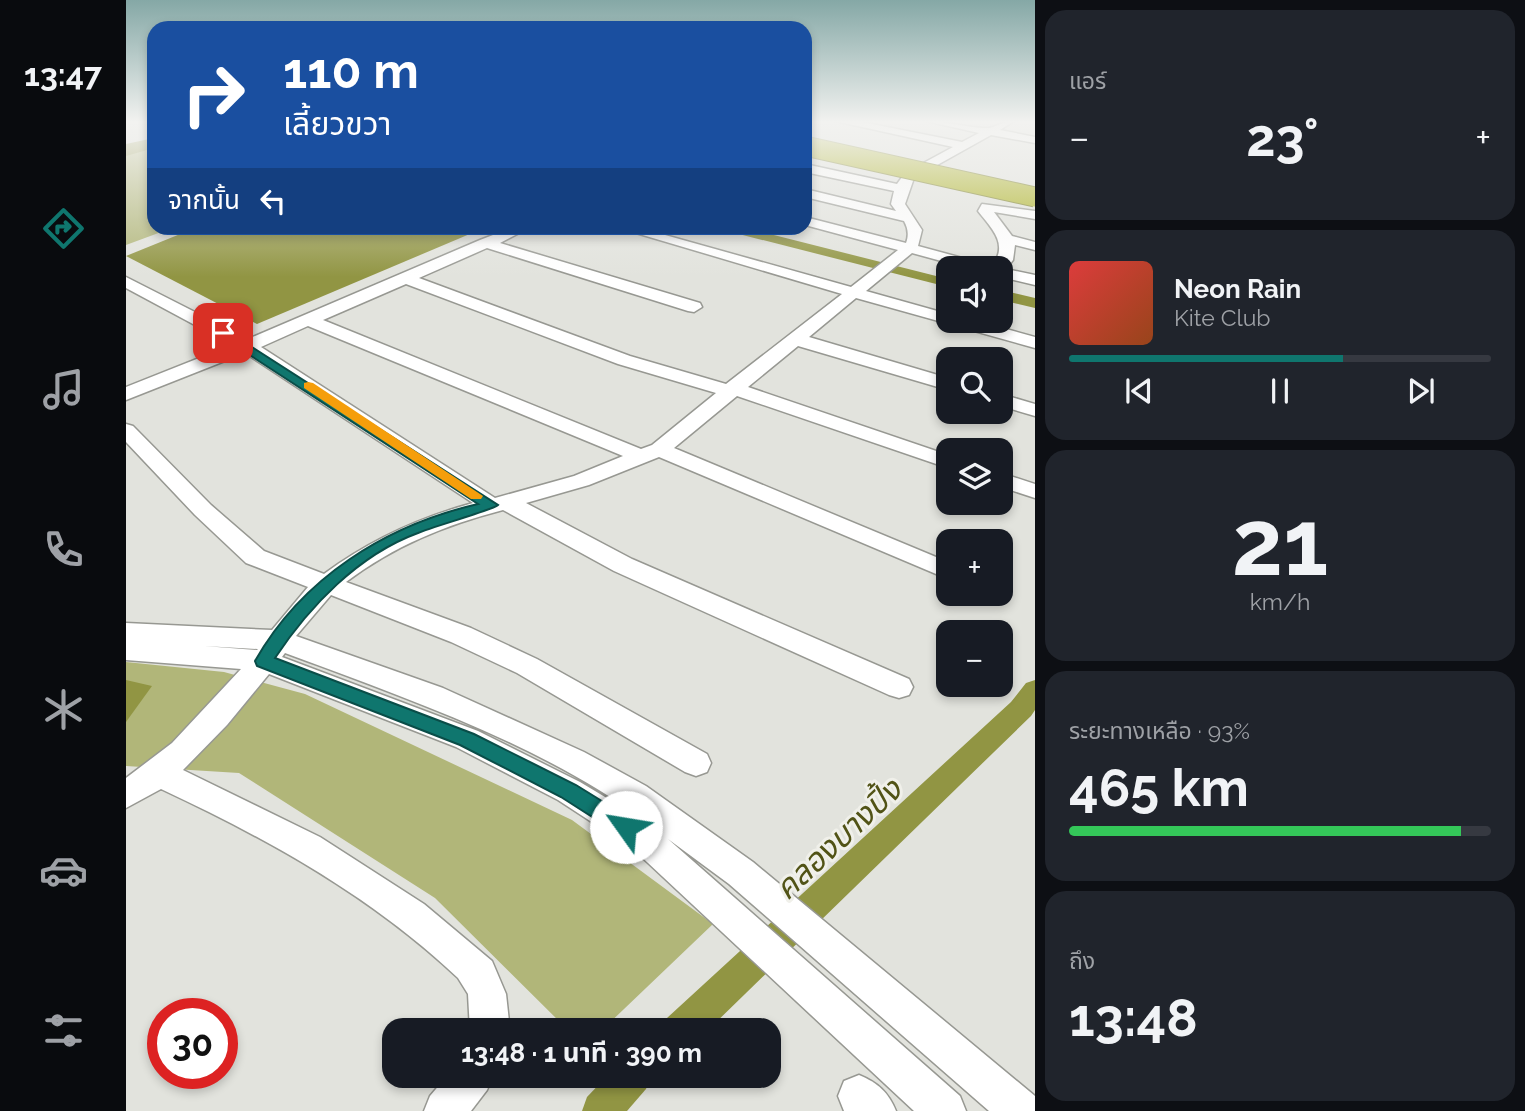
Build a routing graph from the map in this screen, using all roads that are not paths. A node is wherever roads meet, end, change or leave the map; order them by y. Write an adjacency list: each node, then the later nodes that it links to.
1 (827, 173): 8 (street)
2 (915, 173): 8 (street)
3 (926, 173): 10 (highway, bridge)
4 (964, 173): 7 (highway)
5 (1010, 173): 6 (highway)
6 (1035, 178)
7 (1035, 188)
8 (901, 189): 12 (street)
9 (812, 195): 12 (street)
10 (1035, 197)
11 (1035, 215): 16 (street)
12 (908, 218): 19 (street)
13 (812, 223): 19 (street)
14 (505, 235): 17 (street)
15 (650, 235): 26 (street)
16 (1007, 239): 18 (street); 21 (street)
17 (485, 243): 23 (street); 27 (street)
18 (1035, 246)
19 (910, 247): 20 (street); 26 (street)
20 (943, 256)
21 (1007, 256)
22 (1013, 274): 24 (street)
23 (405, 278): 29 (street); 35 (street)
24 (1035, 280)
25 (126, 282): 33 (street)
26 (853, 293): 28 (street); 31 (street)
27 (694, 307)
28 (936, 316)
29 (308, 320): 33 (street); 40 (street)
30 (1000, 333): 32 (street)
31 (795, 339): 34 (street); 35 (street)
32 (1035, 343)
33 (247, 346): 36 (street); 44 (street)
34 (936, 380)
35 (731, 390): 40 (street); 41 (street)
36 (126, 394)
37 (1013, 404): 38 (street)
38 (1035, 410)
39 (126, 430): 46 (street)
40 (650, 453): 44 (street); 45 (street)
41 (936, 458)
42 (1013, 484): 43 (street)
43 (1035, 491)
44 (498, 504): 46 (street); 50 (street)
45 (936, 566)
46 (326, 586): 49 (street); 51 (street)
47 (126, 633): 49 (street)
48 (126, 650): 49 (street)
49 (271, 651): 52 (street); 57 (street); 58 (street)
50 (899, 687)
51 (696, 762)
52 (160, 774): 53 (street); 54 (street)
53 (126, 794)
54 (491, 1018)
55 (463, 1088): 56 (street)
56 (445, 1111)
57 (945, 1111)
58 (1021, 1111)

